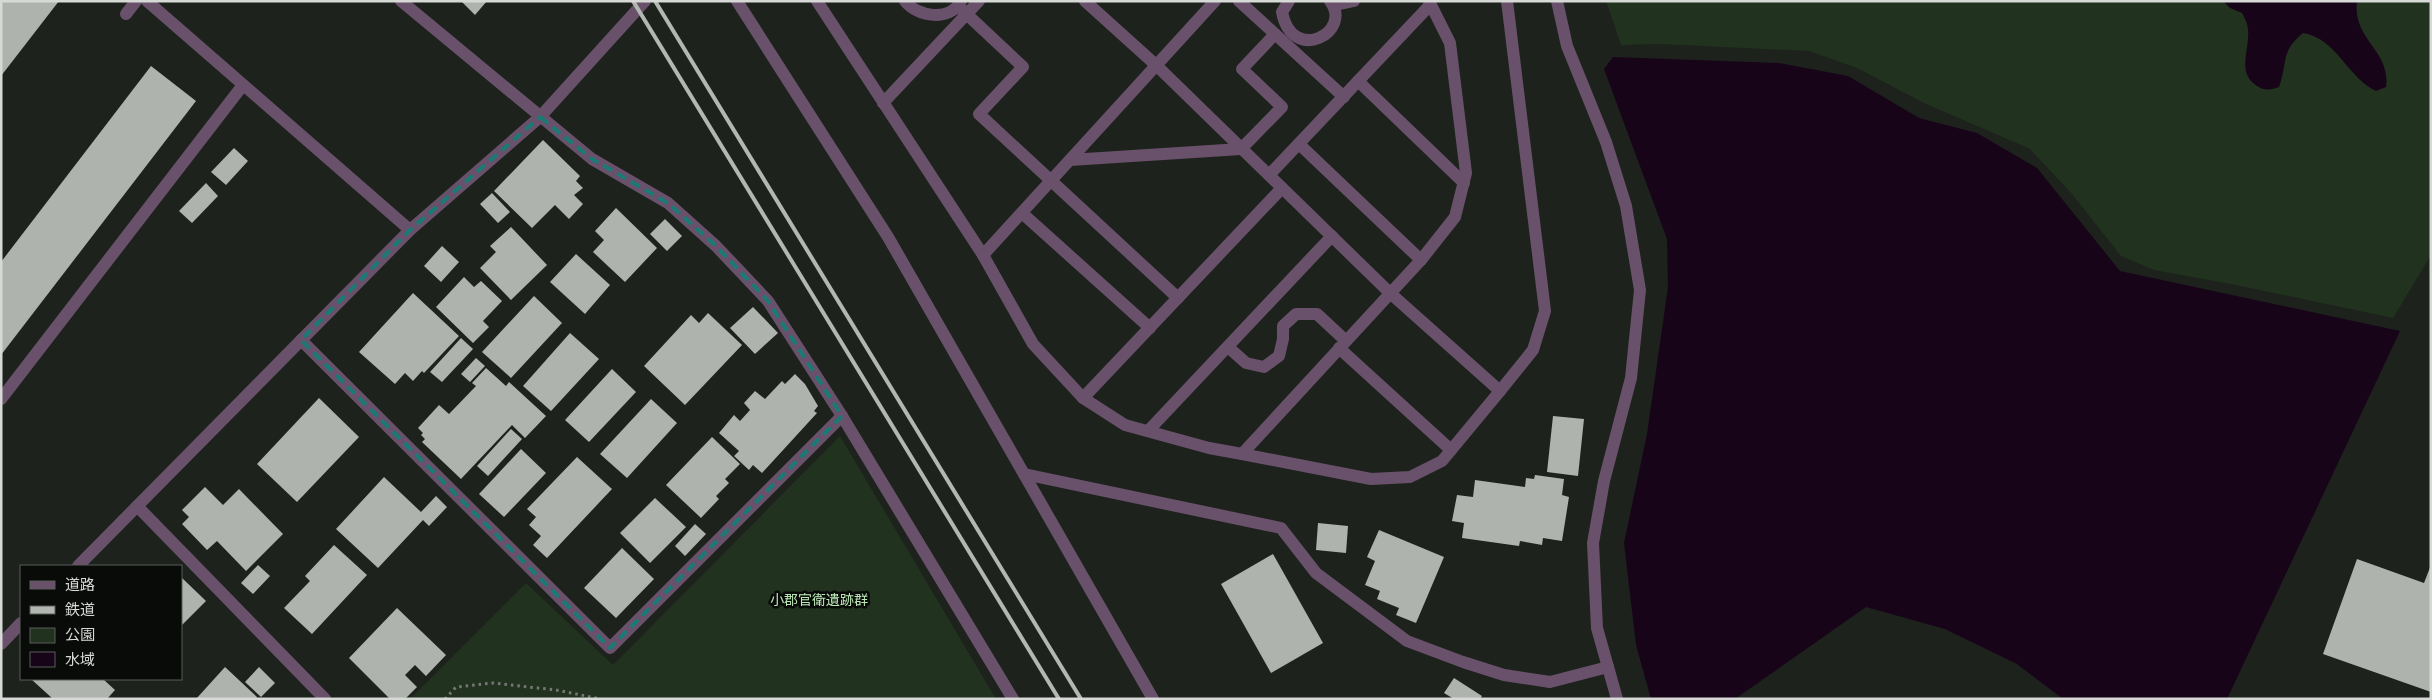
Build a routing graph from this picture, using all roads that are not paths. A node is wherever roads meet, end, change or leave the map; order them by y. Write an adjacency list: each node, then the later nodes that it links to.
1 (136, 1): 20 (street)
2 (147, 1): 24 (street)
3 (401, 1): 27 (street)
4 (645, 1): 27 (street)
5 (737, 1): 53 (street)
6 (817, 1): 26 (street)
7 (905, 1): 19 (street)
8 (979, 1): 19 (street)
9 (1085, 1): 22 (street)
10 (1215, 1): 22 (street)
11 (1239, 1): 21 (street)
12 (1289, 1): 21 (street)
13 (1330, 1): 21 (street)
14 (1335, 1): 15 (street)
15 (1354, 1)
16 (1507, 1): 46 (street)
17 (1557, 1): 58 (street)
18 (1430, 2): 23 (street); 33 (street)
19 (962, 7): 26 (street); 32 (street)
20 (126, 14)
21 (1283, 36): 25 (street); 29 (street)
22 (1157, 66): 29 (street); 30 (street)
23 (1358, 81): 25 (street); 33 (street)
24 (243, 85): 36 (street); 48 (street)
25 (1344, 97): 28 (street)
26 (884, 103): 38 (street)
27 (540, 117): 36 (street); 49 (street)
28 (1299, 144): 31 (street); 39 (street)
29 (1241, 149): 30 (street); 31 (street)
30 (1070, 160): 32 (street)
31 (1270, 176): 34 (street)
32 (1052, 182): 35 (street); 41 (street)
33 (1464, 182): 39 (street)
34 (1282, 188): 37 (street); 41 (street)
35 (1022, 213): 38 (street); 42 (street)
36 (410, 230): 43 (street)
37 (1332, 236): 40 (street); 45 (street)
38 (983, 254): 47 (street)
39 (1421, 260): 40 (street)
40 (1390, 293): 44 (street); 46 (street)
41 (1178, 298): 42 (street)
42 (1150, 328): 47 (street)
43 (302, 340): 49 (street); 54 (street)
44 (1342, 345): 45 (street); 51 (street); 52 (street)
45 (1228, 347): 50 (street)
46 (1500, 392): 51 (street)
47 (1083, 398): 50 (street)
48 (1, 400)
49 (842, 416): 60 (street)
50 (1148, 431): 52 (street)
51 (1451, 450): 52 (street)
52 (1242, 454)
53 (1024, 474): 58 (street); 61 (street)
54 (137, 506): 55 (street); 59 (street)
55 (79, 565)
56 (20, 624): 57 (street)
57 (1, 644)
58 (1608, 666): 62 (street)
59 (325, 699)
60 (1013, 699)
61 (1153, 699)
62 (1617, 699)

